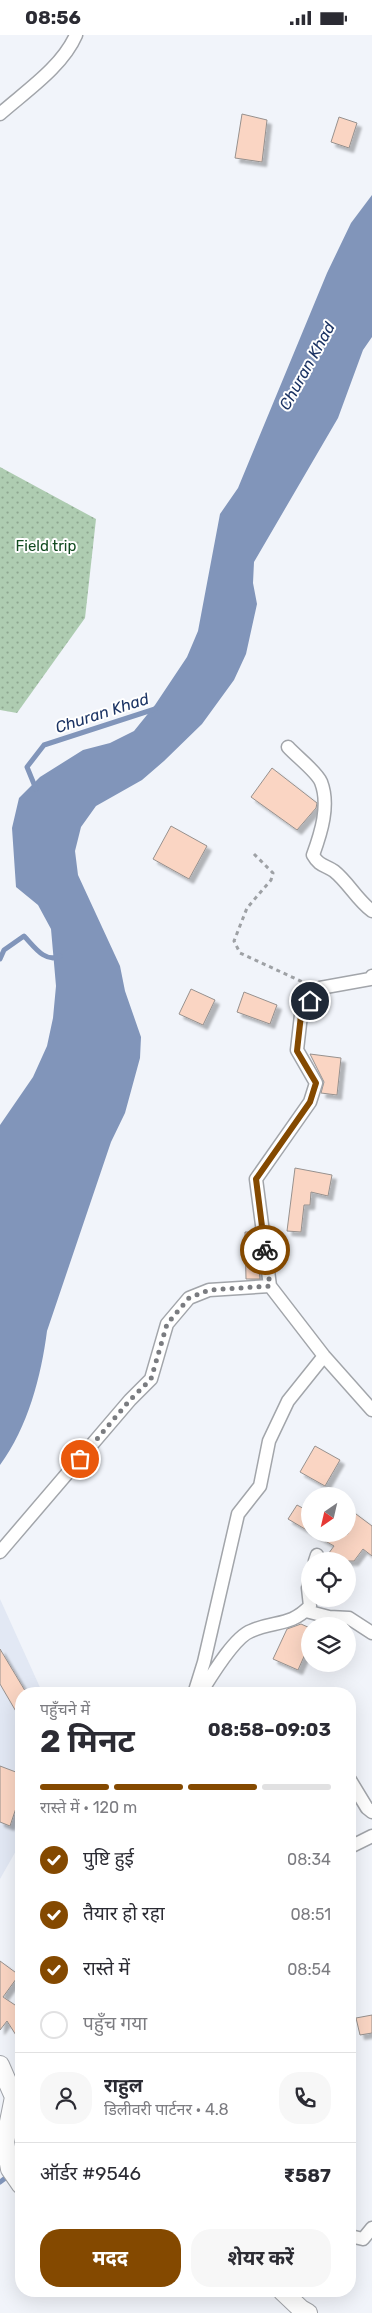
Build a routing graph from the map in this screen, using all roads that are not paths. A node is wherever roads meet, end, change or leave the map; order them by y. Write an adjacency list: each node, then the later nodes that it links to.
1 (76, 35): 2 (street)
2 (0, 114)
3 (288, 747): 4 (street)
4 (372, 911)
5 (372, 976): 6 (street)
6 (270, 1286): 7 (street); 9 (street)
7 (324, 1356): 8 (street); 13 (street)
8 (372, 1410)
9 (0, 1552)
10 (309, 1607): 11 (street)
11 (306, 1611): 12 (street); 14 (street)
12 (372, 1633)
13 (196, 1687)
14 (205, 1687)
15 (356, 1790): 16 (street)
16 (372, 1812)
17 (372, 1836): 18 (street)
18 (356, 1844)
19 (0, 2065): 20 (street)
20 (15, 2092)
21 (15, 2108): 22 (street)
22 (5, 2166): 23 (street)
23 (15, 2178)
24 (372, 2228): 25 (street)
25 (356, 2237)
26 (288, 2297): 27 (street)
27 (308, 2313)

